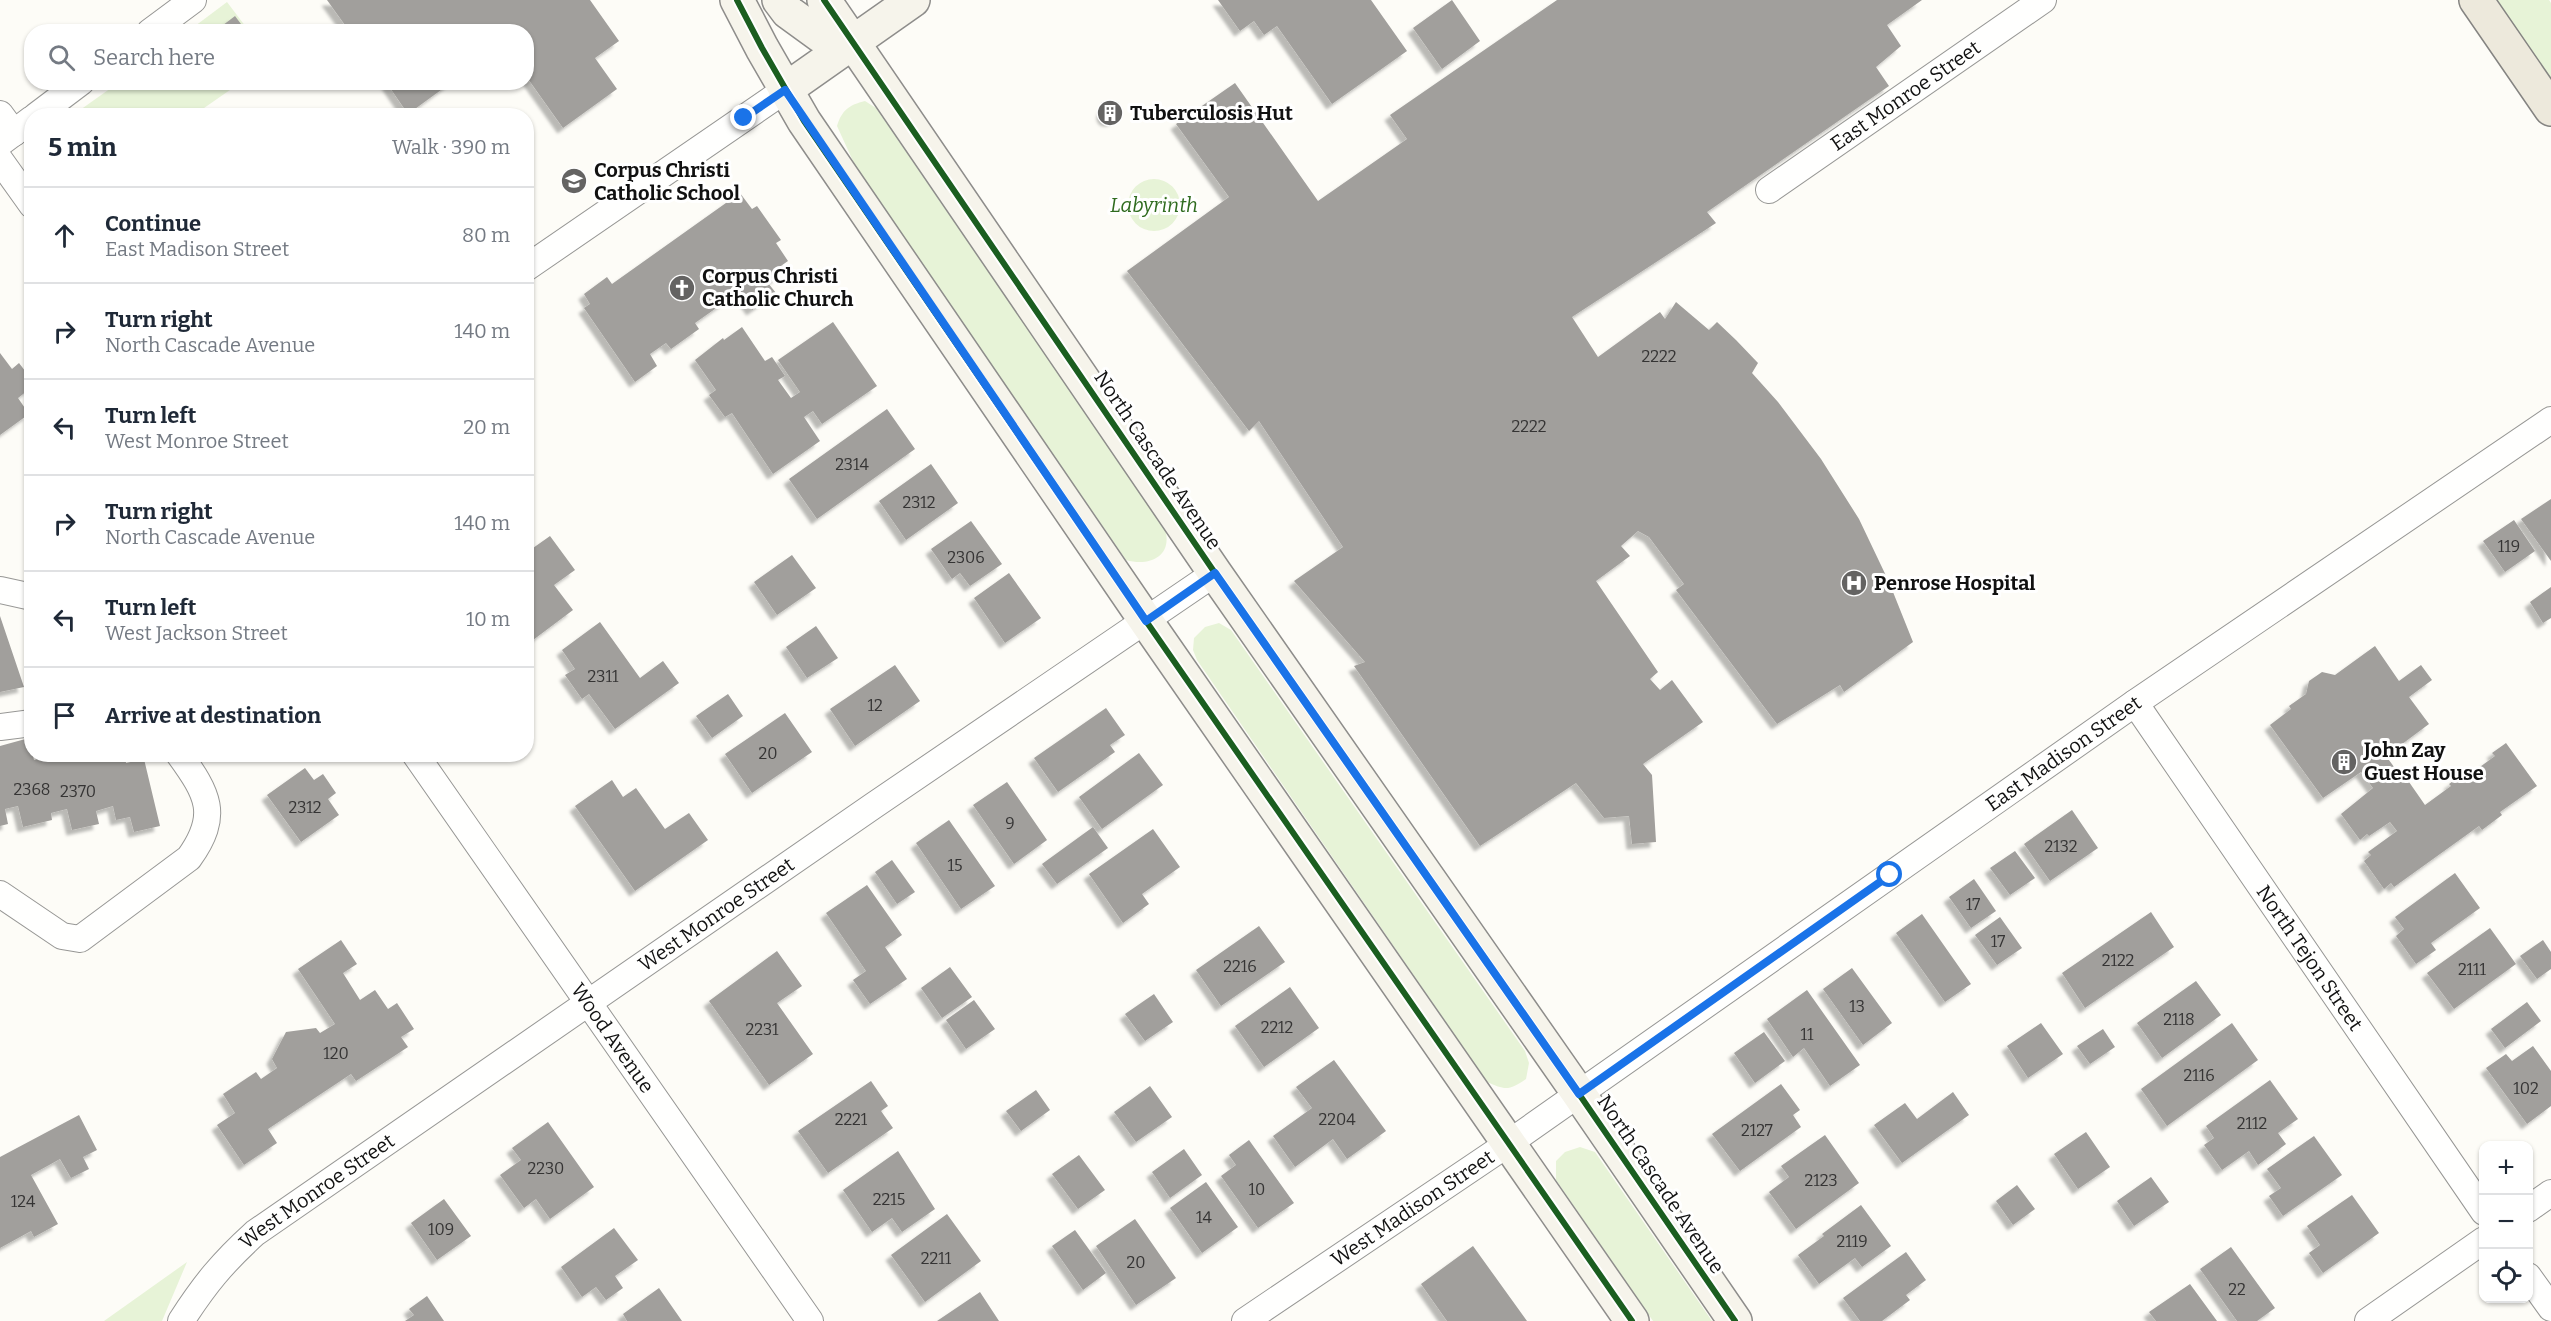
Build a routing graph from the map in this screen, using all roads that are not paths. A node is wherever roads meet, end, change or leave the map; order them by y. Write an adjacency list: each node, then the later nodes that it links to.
1 (193, 0): 8 (street)
2 (738, 0): 11 (main road)
3 (778, 0): 9 (main road)
4 (824, 0): 9 (main road, North Cascade Avenue)
5 (913, 0): 9 (main road)
6 (2043, 0): 15 (street, East Monroe Street)
7 (2476, 0): 13 (main road)
8 (161, 24)
9 (854, 42): 11 (main road); 19 (main road, North Cascade Avenue)
10 (70, 90): 12 (street)
11 (785, 90): 17 (street); 22 (main road)
12 (47, 108)
13 (2551, 109)
14 (0, 160): 16 (street)
15 (1769, 190)
16 (24, 194)
17 (534, 263)
18 (2551, 420): 23 (street, East Madison Street)
19 (1215, 573): 22 (street, West Monroe Street); 30 (main road, North Cascade Avenue)
20 (0, 591): 21 (street)
21 (24, 596)
22 (1146, 621): 29 (street, West Monroe Street); 31 (main road)
23 (2135, 703): 30 (street, East Madison Street); 33 (street, North Tejon Street)
24 (24, 724): 25 (street)
25 (0, 727)
26 (185, 762): 28 (street)
27 (421, 762): 29 (street, Wood Avenue)
28 (0, 894)
29 (590, 1002): 38 (street, West Monroe Street); 39 (street, Wood Avenue)
30 (1579, 1094): 31 (street, West Madison Street); 42 (main road, North Cascade Avenue)
31 (1509, 1143): 40 (street, West Madison Street); 41 (main road)
32 (2551, 1193): 34 (street)
33 (2479, 1205)
34 (2533, 1206)
35 (2479, 1243): 43 (street)
36 (2533, 1282): 37 (street)
37 (2551, 1308)
38 (181, 1321)
39 (810, 1321)
40 (1245, 1321)
41 (1632, 1321)
42 (1735, 1321)
43 (2368, 1321)

